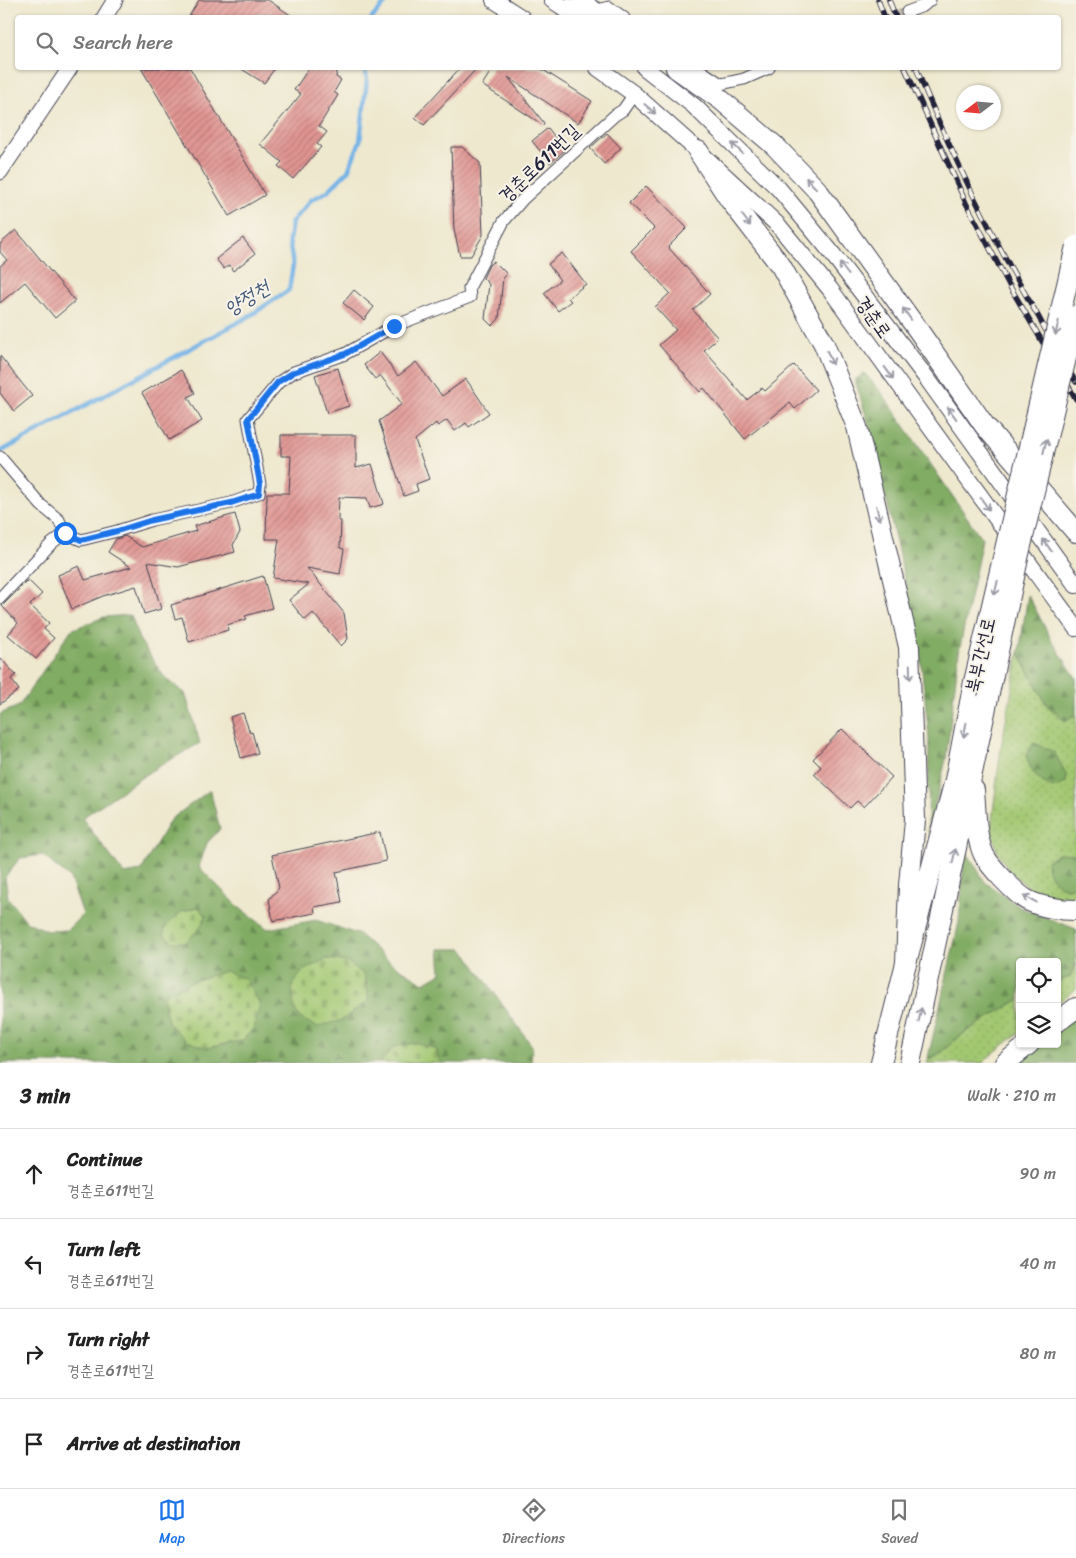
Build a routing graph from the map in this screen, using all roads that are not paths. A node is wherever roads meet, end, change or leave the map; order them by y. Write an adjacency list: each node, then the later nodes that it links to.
1 (114, 0): 6 (street)
2 (494, 0): 7 (main road)
3 (930, 0): 5 (street)
4 (581, 9): 8 (street)
5 (907, 12)
6 (106, 15)
7 (517, 15)
8 (620, 15)
9 (69, 70): 17 (street)
10 (601, 70): 15 (main road, 경춘로)
11 (647, 70): 23 (main road, 경춘로, one-way to 11)
12 (679, 70): 21 (highway, one-way to 12, bridge)
13 (700, 70): 14 (street)
14 (764, 70)
15 (634, 94): 16 (main road, 경춘로, one-way to 16); 22 (street, 경춘로611번길)
16 (698, 151): 25 (main road, 경춘로, one-way to 25); 28 (highway, one-way to 28)
17 (0, 172)
18 (1076, 246): 28 (highway, 북부간선로, one-way to 28, bridge)
19 (1076, 316): 26 (highway, 북부간선로, one-way to 19, bridge)
20 (2, 460): 22 (street)
21 (1076, 532)
22 (65, 533): 24 (street)
23 (1076, 584)
24 (0, 598)
25 (1076, 628)
26 (972, 768): 27 (highway, one-way to 26); 33 (highway, 북부간선로, one-way to 26)
27 (1076, 910)
28 (906, 963): 32 (highway, 북부간선로)
29 (1076, 1008): 30 (highway)
30 (1061, 1019)
31 (1024, 1048): 34 (highway)
32 (882, 1063)
33 (910, 1063)
34 (1005, 1063)

